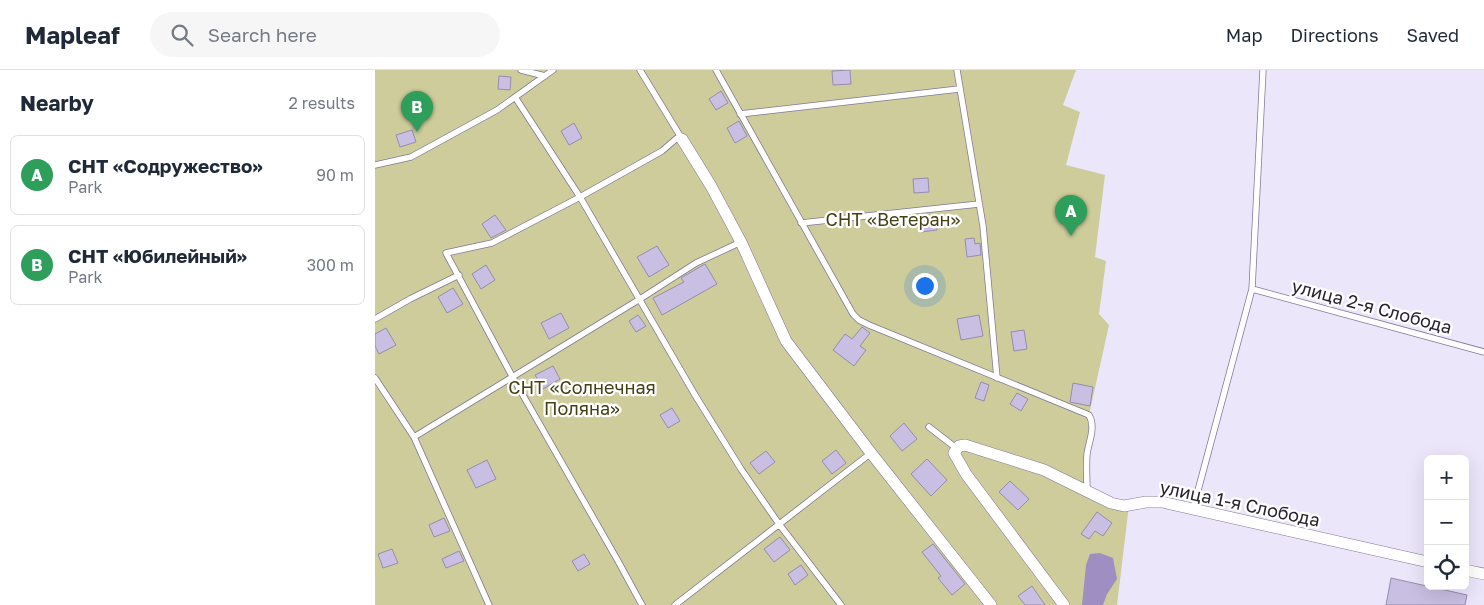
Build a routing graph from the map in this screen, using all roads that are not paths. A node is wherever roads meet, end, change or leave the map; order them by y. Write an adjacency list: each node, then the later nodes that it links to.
1 (521, 70): 7 (lane)
2 (553, 70): 7 (lane)
3 (640, 70): 11 (lane)
4 (716, 70): 10 (lane)
5 (957, 70): 8 (lane)
6 (1263, 70): 18 (lane)
7 (545, 76): 9 (lane)
8 (959, 89): 10 (lane); 14 (lane)
9 (515, 97): 12 (lane); 13 (lane)
10 (740, 114): 15 (lane)
11 (682, 139): 13 (lane); 16 (street)
12 (375, 165)
13 (579, 197): 17 (lane); 19 (lane)
14 (979, 204): 15 (lane); 24 (lane)
15 (801, 223): 24 (lane)
16 (741, 242): 19 (lane); 28 (street)
17 (459, 275): 20 (lane); 22 (lane)
18 (1252, 289): 21 (lane, улица 2-я Слобода); 30 (lane)
19 (640, 300): 22 (lane); 31 (lane)
20 (375, 319)
21 (1484, 352)
22 (512, 376): 26 (lane); 36 (lane)
23 (375, 378): 26 (lane)
24 (997, 378): 29 (lane)
25 (929, 427): 27 (lane)
26 (414, 437): 35 (lane)
27 (960, 447): 29 (street, улица 1-я Слобода); 40 (street)
28 (871, 453): 31 (lane); 39 (street)
29 (1087, 490): 30 (street, улица 1-я Слобода)
30 (1193, 509): 32 (street, улица 1-я Слобода)
31 (779, 524): 37 (lane); 38 (lane)
32 (1424, 561)
33 (1469, 571): 34 (street)
34 (1484, 574)
35 (489, 605)
36 (642, 605)
37 (675, 605)
38 (841, 605)
39 (991, 605)
40 (1064, 605)

